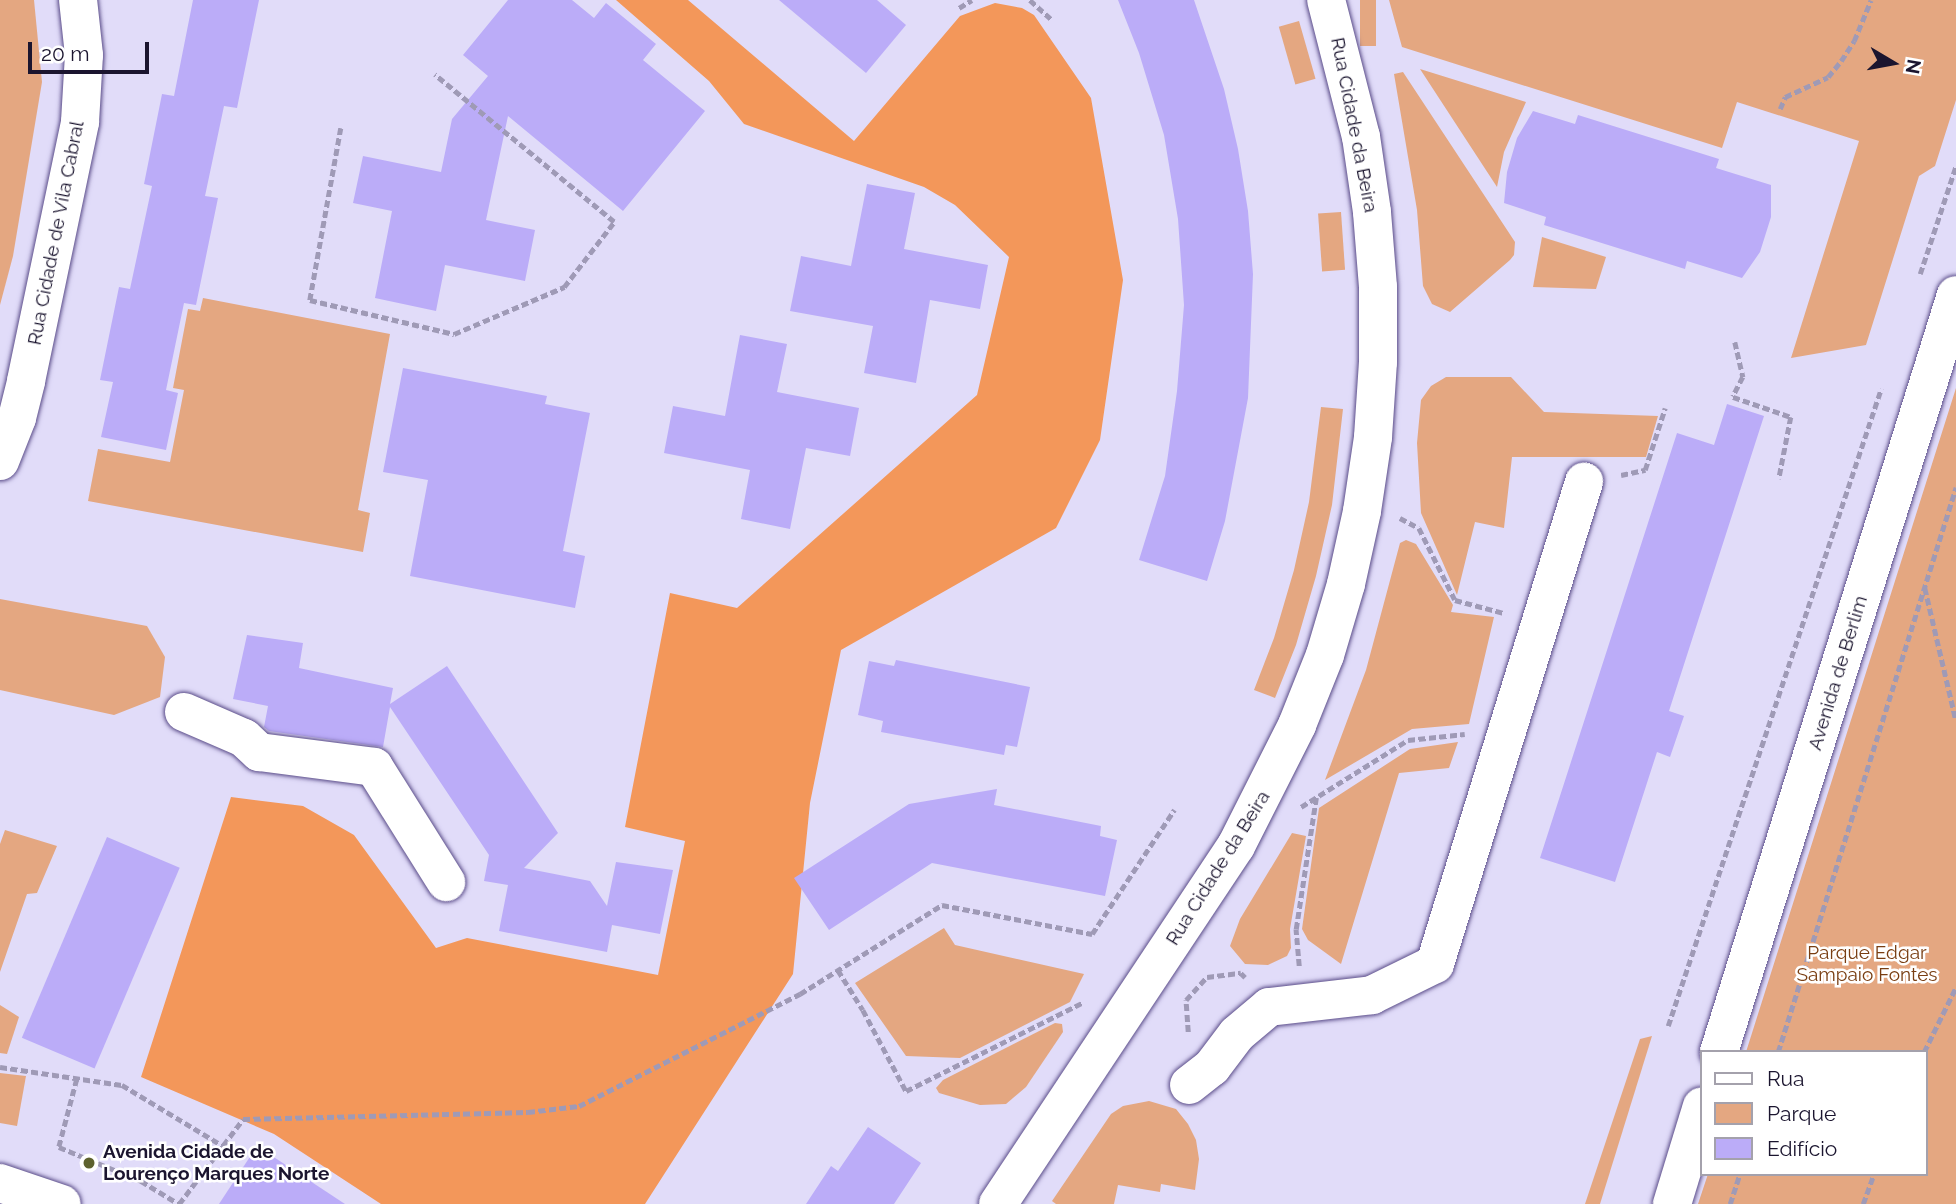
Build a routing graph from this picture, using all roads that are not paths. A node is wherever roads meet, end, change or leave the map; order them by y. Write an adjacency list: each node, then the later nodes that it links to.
1 (78, 0): 4 (street, Rua Cidade de Vila Cabral)
2 (1326, 0): 13 (street, Rua Cidade da Beira)
3 (1956, 295): 8 (street, Avenida de Berlim)
4 (0, 461)
5 (1584, 482): 9 (street)
6 (184, 712): 7 (street)
7 (446, 882)
8 (1720, 1050)
9 (1189, 1085)
10 (1700, 1113): 14 (street)
11 (0, 1183): 12 (street)
12 (62, 1204)
13 (998, 1204)
14 (1672, 1204)

